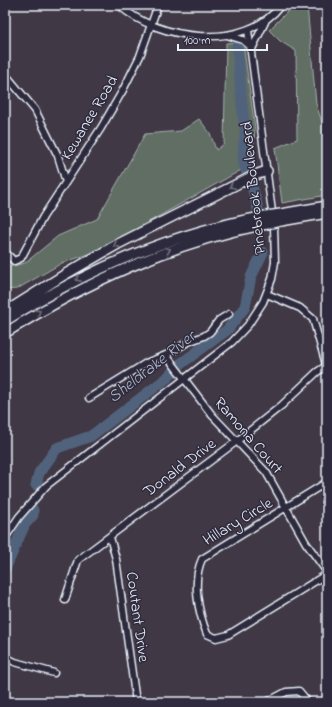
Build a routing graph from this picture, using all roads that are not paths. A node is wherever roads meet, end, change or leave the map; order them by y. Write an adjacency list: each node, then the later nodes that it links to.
1 (119, 5): 5 (street)
2 (158, 5): 5 (street, Kewanee Road)
3 (281, 5): 4 (street)
4 (266, 20): 6 (street); 8 (street)
5 (152, 25): 7 (street); 11 (street, Kewanee Road)
6 (248, 30): 7 (street); 8 (street, Pinebrook Boulevard)
7 (225, 34): 8 (street)
8 (250, 48): 10 (street, Pinebrook Boulevard)
9 (5, 74): 11 (street)
10 (267, 171): 17 (street, Pinebrook Boulevard); 18 (highway, one-way to 18)
11 (66, 182): 16 (street, Kewanee Road)
12 (327, 206): 14 (highway)
13 (327, 213): 14 (highway)
14 (281, 218): 15 (highway, bridge)
15 (266, 220): 20 (highway, one-way to 20); 21 (highway, one-way to 15)
16 (5, 252)
17 (267, 294): 23 (street); 24 (street, Pinebrook Boulevard)
18 (5, 312)
19 (229, 314): 22 (street)
20 (5, 320)
21 (5, 333)
22 (166, 355): 24 (street, Ramona Court); 25 (street)
23 (327, 367): 26 (street, Donald Drive)
24 (184, 380): 26 (street, Ramona Court); 30 (street, Pinebrook Boulevard)
25 (89, 398)
26 (237, 441): 28 (street, Ramona Court); 29 (street, Donald Drive)
27 (327, 482): 28 (street, Hillary Circle)
28 (286, 508): 31 (street, Ramona Court); 31 (street, Hillary Circle)
29 (110, 537): 32 (street, Donald Drive); 35 (street, Coutant Drive)
30 (5, 538)
31 (327, 573)
32 (65, 600)
33 (5, 657): 34 (street)
34 (54, 673)
35 (136, 702)
36 (267, 702): 37 (street)
37 (308, 702)

